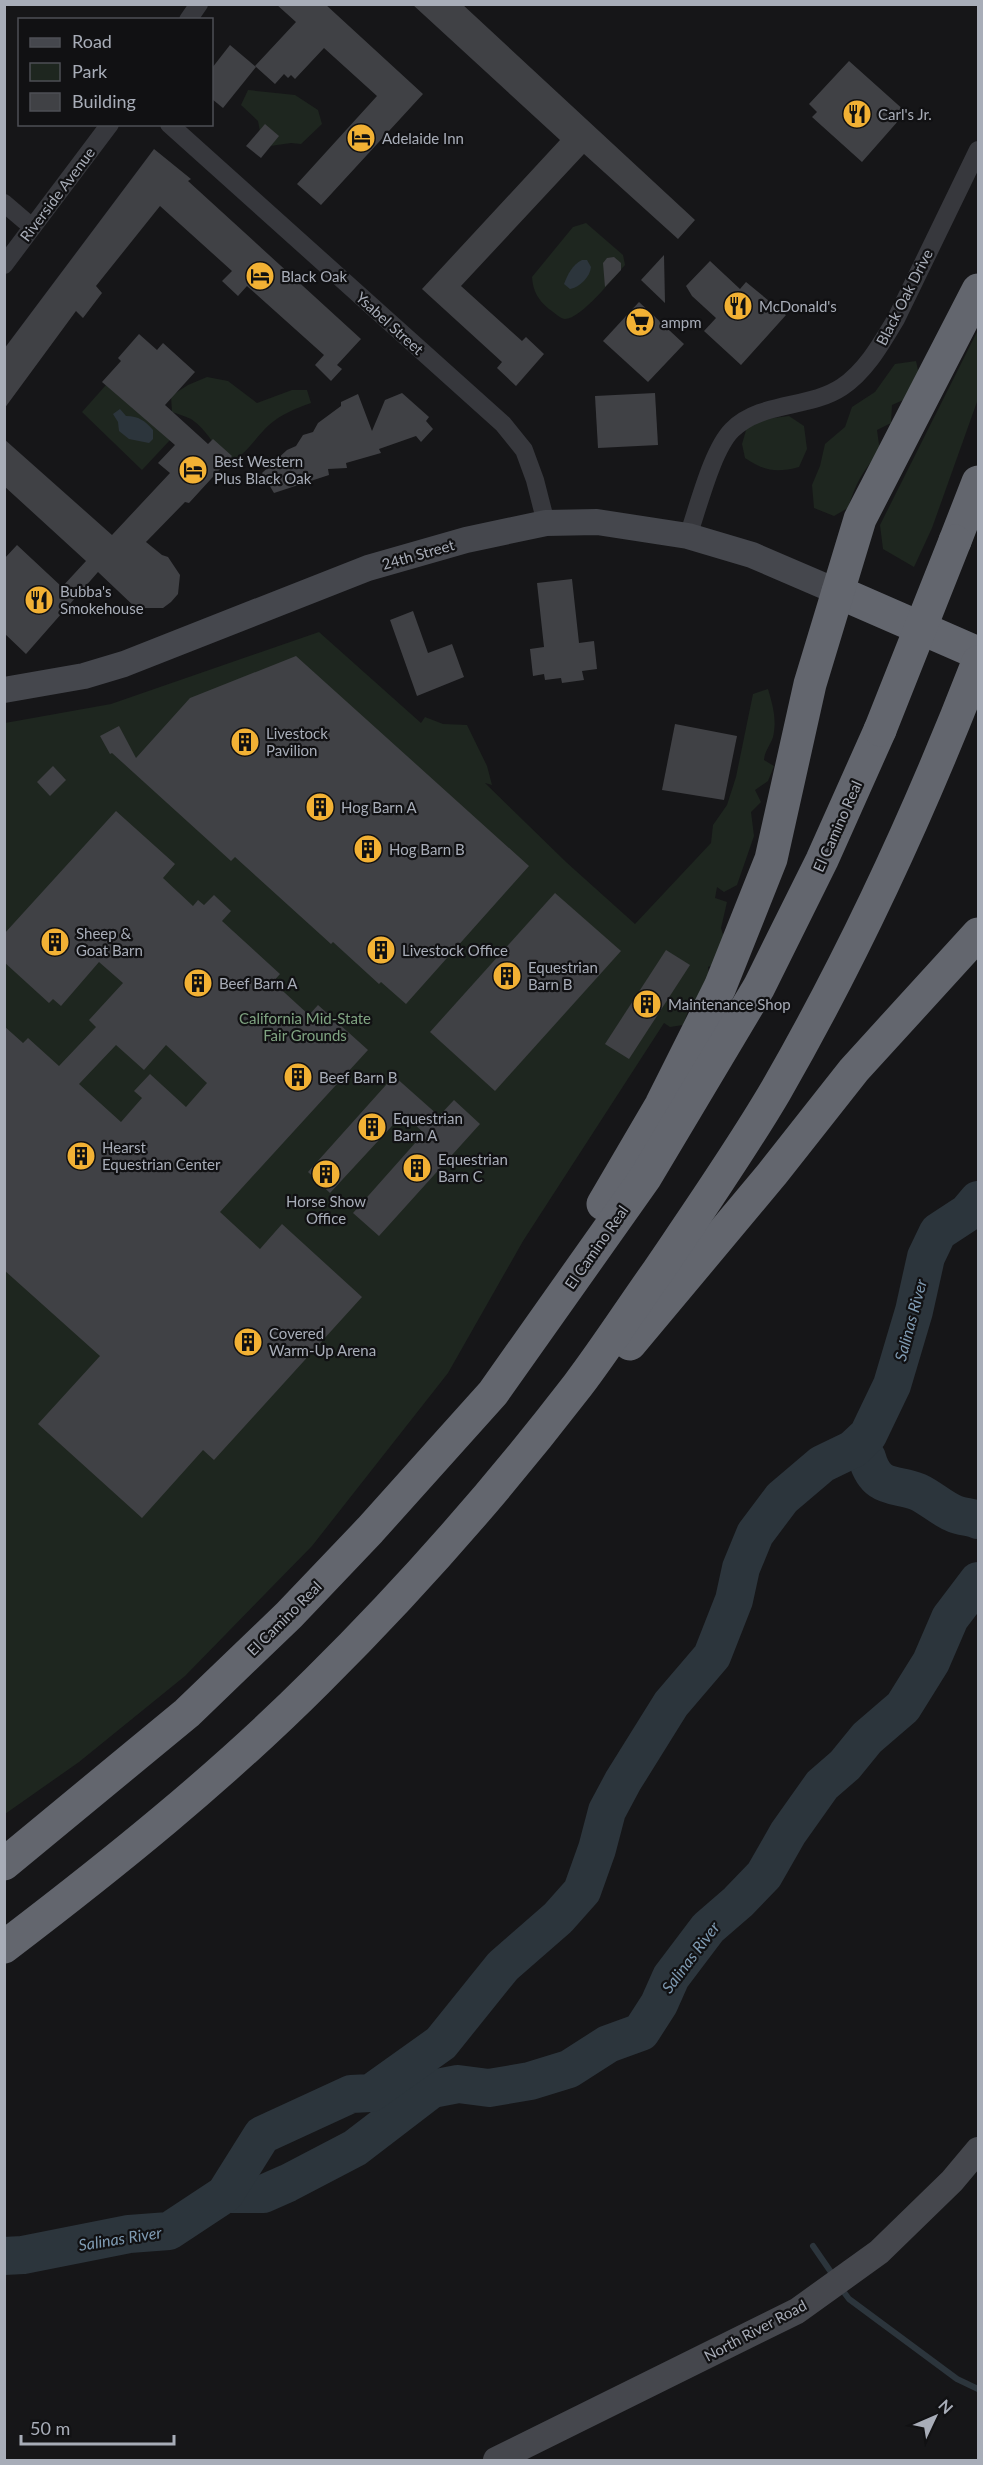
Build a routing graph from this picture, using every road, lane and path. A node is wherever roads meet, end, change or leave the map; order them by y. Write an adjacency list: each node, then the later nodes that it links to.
1 (199, 4): 2 (street)
2 (189, 18)
3 (108, 126): 7 (street, Riverside Avenue)
4 (171, 126): 11 (street, Ysabel Street)
5 (978, 150): 12 (street, Black Oak Drive)
6 (4, 202): 7 (street)
7 (32, 227): 8 (street, Riverside Avenue)
8 (4, 265)
9 (978, 290): 13 (highway)
10 (978, 482): 18 (highway, El Camino Real, bridge)
11 (546, 523): 12 (main road, 24th Street); 16 (main road, 24th Street)
12 (688, 536): 13 (main road, 24th Street)
13 (838, 592): 14 (highway); 18 (highway)
14 (978, 653)
15 (978, 662): 19 (highway)
16 (4, 690)
17 (978, 934): 19 (highway)
18 (493, 1392): 20 (highway, El Camino Real)
19 (517, 1462): 21 (highway)
20 (4, 1864)
21 (4, 1947)
22 (978, 2150): 23 (main road, North River Road)
23 (496, 2460)

